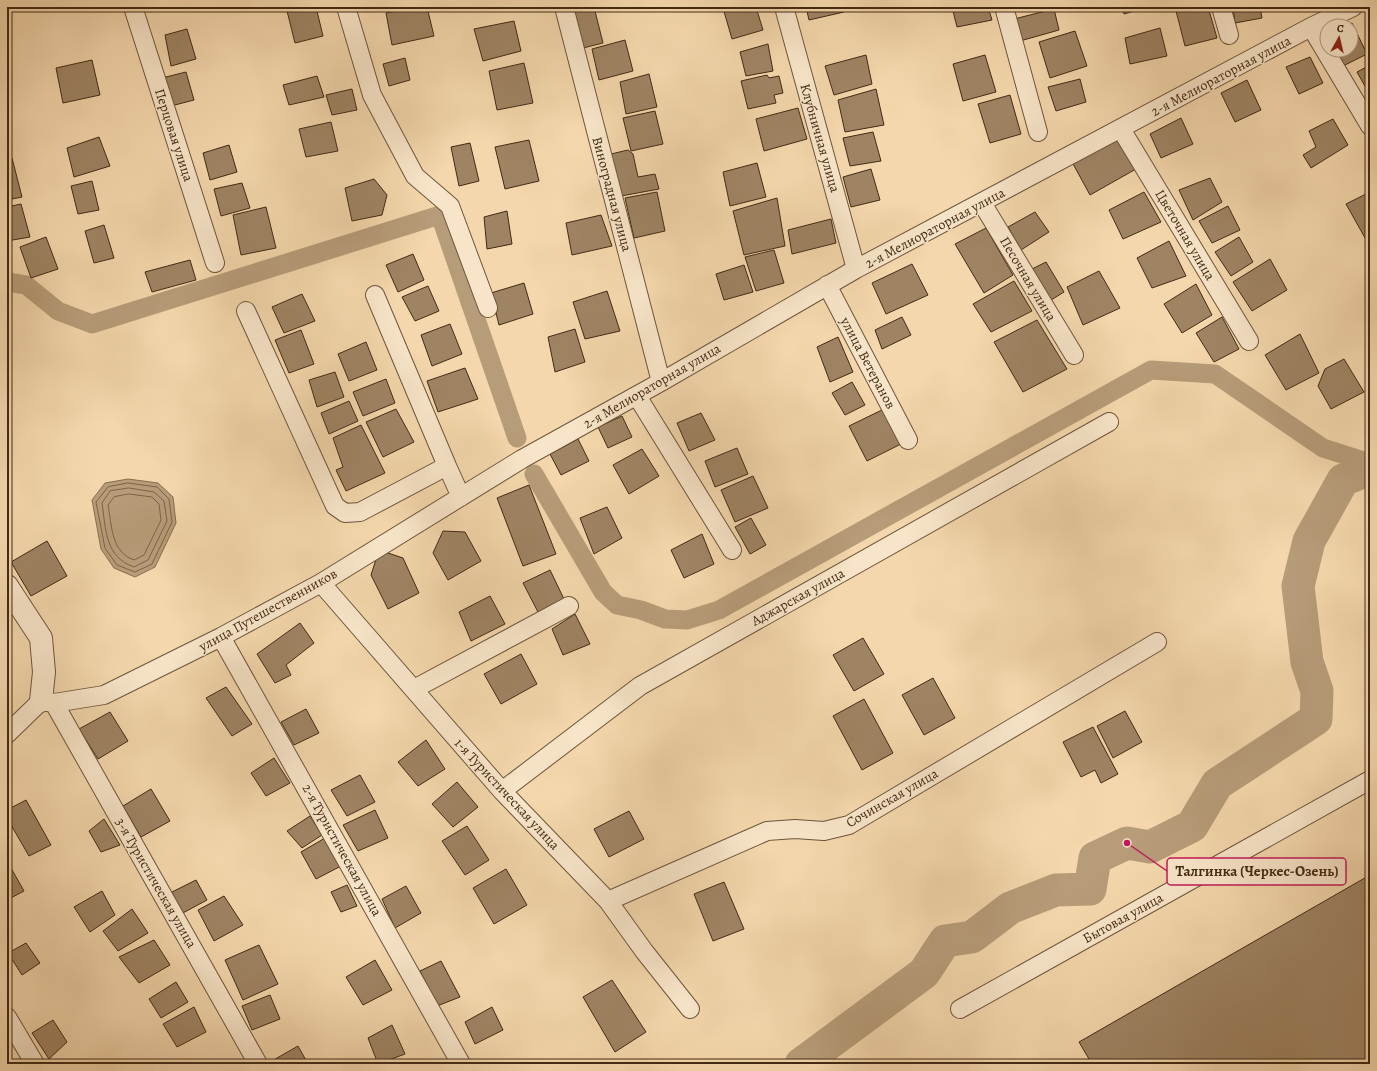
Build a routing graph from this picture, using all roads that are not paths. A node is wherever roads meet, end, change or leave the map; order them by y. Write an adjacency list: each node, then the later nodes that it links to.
1 (133, 7): 14 (street, Перцовая улица)
2 (346, 7): 18 (street)
3 (564, 7): 22 (street, Виноградная улица)
4 (784, 7): 15 (street, Клубничная улица)
5 (1004, 7): 12 (street)
6 (1221, 7): 9 (street)
7 (1353, 7): 8 (street, 2-я Мелиораторная улица)
8 (1311, 27): 10 (street); 11 (street, 2-я Мелиораторная улица)
9 (1229, 35)
10 (1370, 126)
11 (1121, 129): 13 (street, 2-я Мелиораторная улица); 20 (street, Цветочная улица)
12 (1038, 132)
13 (982, 203): 15 (street, 2-я Мелиораторная улица); 21 (street, Песочная улица)
14 (215, 263)
15 (856, 269): 16 (street, 2-я Мелиораторная улица)
16 (827, 285): 22 (street, 2-я Мелиораторная улица); 25 (street, улица Ветеранов)
17 (375, 295): 27 (street)
18 (488, 308)
19 (246, 311): 27 (street)
20 (1250, 341)
21 (1074, 355)
22 (661, 382): 23 (street, 2-я Мелиораторная улица)
23 (637, 396): 26 (street, 2-я Мелиораторная улица); 29 (street)
24 (1108, 422): 39 (street, Аджарская улица)
25 (908, 440)
26 (522, 459): 28 (street, улица Путешественников)
27 (446, 466): 28 (street)
28 (460, 497): 30 (street, улица Путешественников)
29 (732, 550)
30 (321, 583): 33 (street, улица Путешественников); 35 (street, 1-я Туристическая улица)
31 (7, 586): 36 (street)
32 (569, 606): 35 (street)
33 (221, 636): 36 (street, улица Путешественников); 46 (street, 2-я Туристическая улица)
34 (1157, 642): 40 (street, Сочинская улица)
35 (414, 689): 39 (street, 1-я Туристическая улица)
36 (47, 702): 37 (street); 45 (street, 3-я Туристическая улица)
37 (7, 734)
38 (1370, 780): 42 (street, Бытовая улица)
39 (502, 791): 40 (street, 1-я Туристическая улица)
40 (608, 901): 41 (street, 1-я Туристическая улица)
41 (690, 1009)
42 (960, 1009)
43 (7, 1017): 44 (street)
44 (35, 1064)
45 (258, 1064)
46 (461, 1064)

